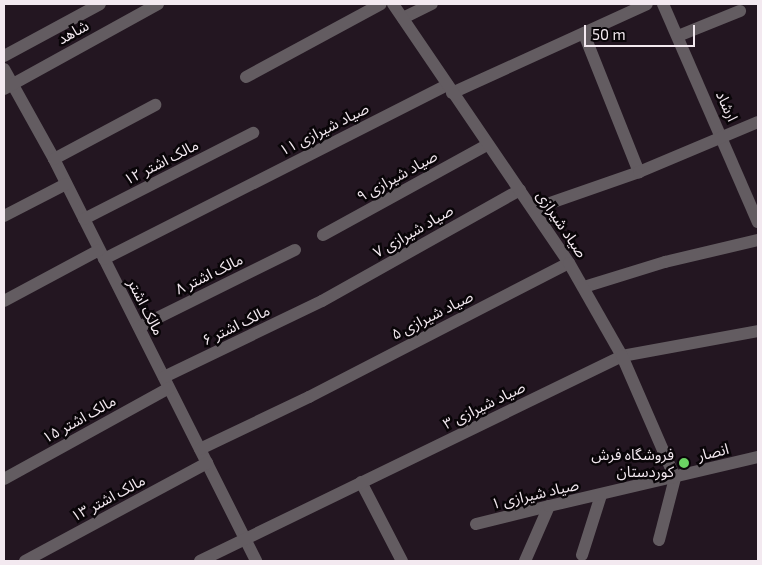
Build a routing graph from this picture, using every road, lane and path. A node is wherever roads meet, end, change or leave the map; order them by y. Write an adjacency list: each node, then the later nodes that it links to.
1 (100, 4): 12 (street, شاهد)
2 (158, 4): 15 (street, شاهد)
3 (381, 4): 14 (street)
4 (393, 4): 9 (street, صیاد شیرازی)
5 (432, 4): 9 (street)
6 (647, 4): 10 (street, صیاد شیرازی ۱۱)
7 (663, 4): 11 (street, ارشاد)
8 (740, 11): 11 (street)
9 (402, 18): 16 (street, صیاد شیرازی)
10 (584, 34): 16 (street, صیاد شیرازی ۱۱); 23 (street)
11 (678, 36): 20 (street, ارشاد)
12 (4, 56)
13 (4, 69): 15 (street, مالک اشتر)
14 (246, 77)
15 (9, 86): 22 (street, مالک اشتر)
16 (449, 89): 21 (street, صیاد شیرازی); 33 (street, صیاد شیرازی ۱۱)
17 (155, 105): 22 (street)
18 (758, 122): 20 (street)
19 (253, 133): 28 (street, مالک اشتر ۱۲)
20 (723, 135): 23 (street); 29 (street, ارشاد)
21 (487, 145): 25 (street, صیاد شیرازی); 30 (street, صیاد شیرازی ۹)
22 (54, 159): 24 (street, مالک اشتر)
23 (639, 172): 26 (street)
24 (66, 184): 27 (street); 28 (street, مالک اشتر)
25 (520, 190): 26 (street, صیاد شیرازی); 37 (street, صیاد شیرازی ۷)
26 (532, 209): 34 (street, صیاد شیرازی)
27 (4, 216)
28 (84, 219): 33 (street, مالک اشتر)
29 (758, 222)
30 (324, 235)
31 (758, 240): 35 (street)
32 (295, 250): 38 (street, مالک اشتر ۸)
33 (102, 254): 36 (street, صیاد شیرازی ۱۱); 38 (street, مالک اشتر)
34 (569, 263): 35 (street, صیاد شیرازی); 42 (street, صیاد شیرازی ۵)
35 (584, 287): 40 (street, صیاد شیرازی)
36 (4, 301)
37 (322, 301): 41 (street, مالک اشتر ۶)
38 (138, 327): 41 (street, مالک اشتر)
39 (758, 331): 40 (street, صیاد شیرازی ۳)
40 (622, 356): 46 (street, صیاد شیرازی); 47 (street, صیاد شیرازی ۳)
41 (166, 383): 42 (street, مالک اشتر); 45 (street, مالک اشتر ۱۵)
42 (200, 449): 44 (street, مالک اشتر)
43 (758, 457): 46 (street, انصار)
44 (207, 463): 51 (street, مالک اشتر); 54 (street, مالک اشتر ۱۳)
45 (4, 478)
46 (675, 478): 48 (street, صیاد شیرازی ۱); 52 (street)
47 (360, 482): 51 (street, صیاد شیرازی ۳); 57 (street)
48 (601, 495): 49 (street, صیاد شیرازی ۱); 53 (street, صیاد شیرازی ۱)
49 (550, 506): 50 (street, صیاد شیرازی ۱); 58 (street)
50 (476, 524)
51 (245, 538): 55 (street, صیاد شیرازی ۳); 56 (street, مالک اشتر)
52 (659, 540)
53 (582, 555)
54 (26, 561)
55 (200, 561)
56 (256, 561)
57 (402, 561)
58 (524, 561)

